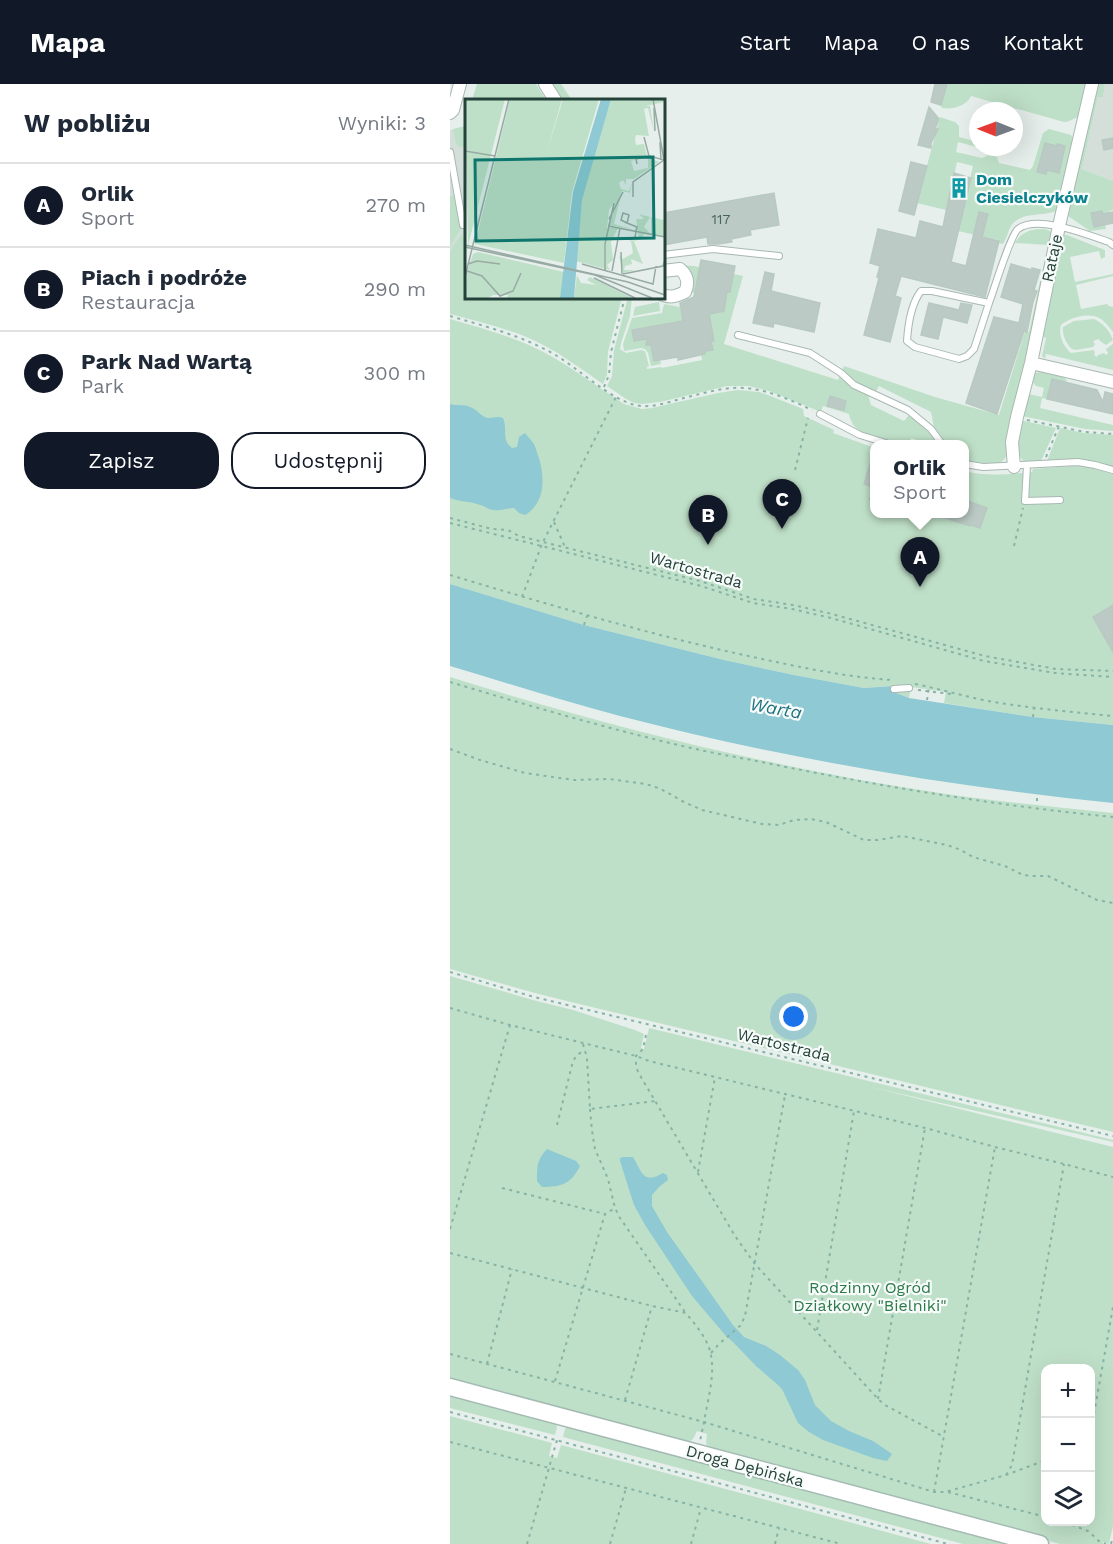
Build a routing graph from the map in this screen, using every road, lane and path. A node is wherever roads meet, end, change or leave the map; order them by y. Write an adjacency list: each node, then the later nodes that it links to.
1 (460, 84): 5 (street)
2 (545, 84): 4 (street)
3 (1092, 84): 8 (street, Rataje)
4 (554, 99)
5 (450, 113)
6 (450, 152): 7 (lane)
7 (465, 224)
8 (1059, 226): 9 (lane); 15 (lane); 18 (street, Rataje)
9 (1113, 245)
10 (664, 255): 11 (lane)
11 (779, 256)
12 (664, 271): 13 (street)
13 (664, 295)
14 (625, 298): 20 (path)
15 (989, 303): 15 (lane)
16 (450, 316): 20 (path)
17 (738, 335): 28 (lane)
18 (1031, 363): 19 (street); 23 (street, Rataje)
19 (1113, 382)
20 (603, 388): 21 (path)
21 (616, 397): 22 (path); 37 (path)
22 (820, 414): 27 (lane)
23 (1017, 417): 25 (path); 31 (street, Rataje)
24 (808, 418): 32 (path)
25 (1059, 426): 26 (path); 29 (path)
26 (1113, 434)
27 (876, 440)
28 (939, 440)
29 (1046, 455)
30 (969, 465): 31 (lane)
31 (1020, 466): 33 (lane); 34 (lane)
32 (795, 470)
33 (1113, 470)
34 (1060, 501)
35 (1023, 508): 41 (path)
36 (450, 518): 39 (path, Wartostrada)
37 (553, 521): 39 (path); 42 (path)
38 (450, 523): 40 (path, Wartostrada)
39 (543, 542): 40 (path); 42 (path, Wartostrada)
40 (541, 546): 44 (path); 48 (path, Wartostrada)
41 (1014, 546)
42 (565, 547): 47 (path, Wartostrada)
43 (450, 575): 44 (path)
44 (522, 597): 45 (path)
45 (587, 615): 46 (path); 49 (path)
46 (584, 625)
47 (1113, 671)
48 (1113, 677)
49 (897, 681)
50 (450, 682): 63 (path)
51 (910, 686): 52 (path); 53 (lane); 54 (path)
52 (929, 687): 54 (path); 55 (path)
53 (894, 689)
54 (928, 692): 55 (path); 56 (path)
55 (953, 694): 57 (path)
56 (927, 700)
57 (1034, 708): 58 (path); 59 (path)
58 (1113, 716)
59 (1033, 717)
60 (450, 749): 64 (path)
61 (1037, 795): 62 (path)
62 (1036, 801)
63 (1113, 817)
64 (1113, 903)
65 (450, 972): 79 (path, Wartostrada)
66 (450, 1008): 67 (path)
67 (510, 1025): 69 (path); 87 (path)
68 (646, 1035): 71 (path)
69 (583, 1043): 70 (path); 71 (path)
70 (585, 1050): 75 (path); 77 (path)
71 (636, 1056): 72 (path); 74 (path)
72 (715, 1077): 73 (path); 82 (path)
73 (785, 1095): 76 (path); 89 (path)
74 (656, 1101): 75 (path); 82 (path)
75 (590, 1109): 85 (path)
76 (854, 1112): 78 (path); 95 (path)
77 (557, 1125)
78 (925, 1128): 80 (path); 101 (path)
79 (1113, 1136)
80 (995, 1148): 81 (path); 106 (path)
81 (1064, 1164): 83 (path); 112 (path)
82 (697, 1174): 89 (path)
83 (1113, 1178)
84 (502, 1188): 86 (path)
85 (615, 1208): 86 (path); 94 (path)
86 (605, 1214): 91 (path)
87 (450, 1229)
88 (450, 1253): 90 (path)
89 (755, 1263): 95 (path); 97 (path)
90 (512, 1269): 91 (path); 98 (path)
91 (583, 1287): 92 (path); 99 (path)
92 (652, 1306): 94 (path); 102 (path)
93 (1113, 1307): 104 (path)
94 (686, 1313): 97 (path)
95 (817, 1332): 101 (path)
96 (450, 1354): 98 (path)
97 (711, 1354): 105 (path)
98 (487, 1364): 99 (path)
99 (555, 1381): 102 (path)
100 (450, 1387): 109 (street, Droga Dębińska)
101 (878, 1399): 106 (path)
102 (625, 1400): 105 (path)
103 (450, 1412): 107 (path)
104 (1093, 1418)
105 (704, 1422): 109 (path); 114 (path)
106 (944, 1437): 114 (path)
107 (558, 1440): 111 (path); 126 (path)
108 (450, 1442): 111 (path)
109 (697, 1453): 127 (street, Droga Dębińska)
110 (1041, 1462): 112 (path)
111 (550, 1467): 113 (path); 121 (path)
112 (1006, 1475): 115 (path)
113 (626, 1488): 116 (path); 122 (path)
114 (934, 1492): 115 (path)
115 (945, 1492): 117 (path)
116 (701, 1508): 119 (path); 123 (path)
117 (1041, 1516)
118 (1076, 1526): 128 (path)
119 (779, 1528): 124 (path); 125 (path)
120 (1113, 1537): 129 (path)
121 (527, 1544)
122 (610, 1544)
123 (691, 1544)
124 (775, 1544)
125 (841, 1544)
126 (948, 1544)
127 (1040, 1544)
128 (1106, 1544)
129 (1111, 1544)

